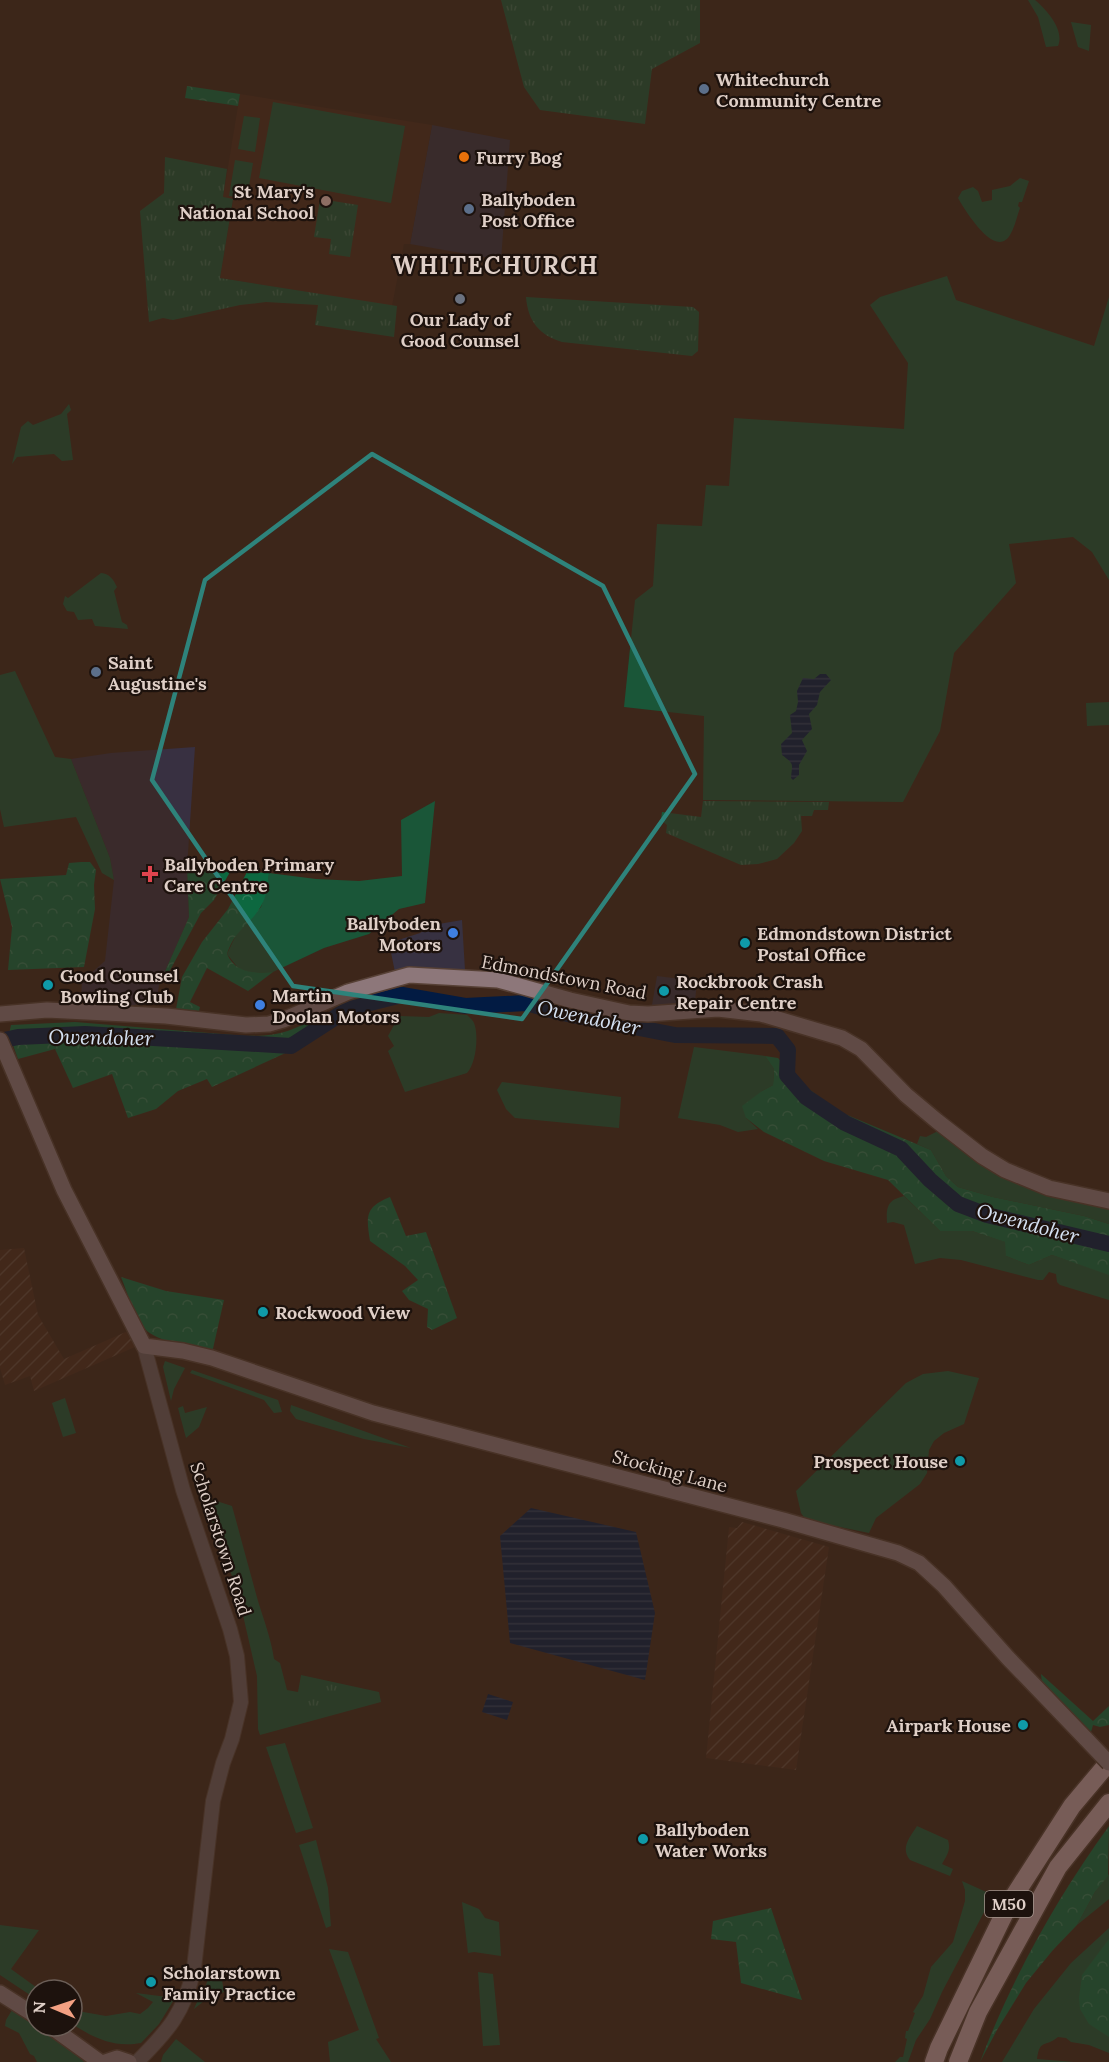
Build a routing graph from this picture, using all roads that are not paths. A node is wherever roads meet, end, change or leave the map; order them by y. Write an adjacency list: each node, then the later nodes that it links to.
1 (0, 1014): 3 (main road, Edmondstown Road)
2 (1, 1041): 4 (main road, Scholarstown Road)
3 (1109, 1201)
4 (144, 1346): 5 (main road, Stocking Lane, bridge); 13 (street, Scholarstown Road)
5 (1109, 1762): 14 (highway, M50)
6 (1109, 1803): 15 (highway, M50)
7 (0, 1993): 8 (main road)
8 (24, 2008)
9 (67, 2038): 10 (main road)
10 (100, 2062)
11 (105, 2062): 12 (main road)
12 (129, 2062)
13 (137, 2062)
14 (934, 2062)
15 (958, 2062)

